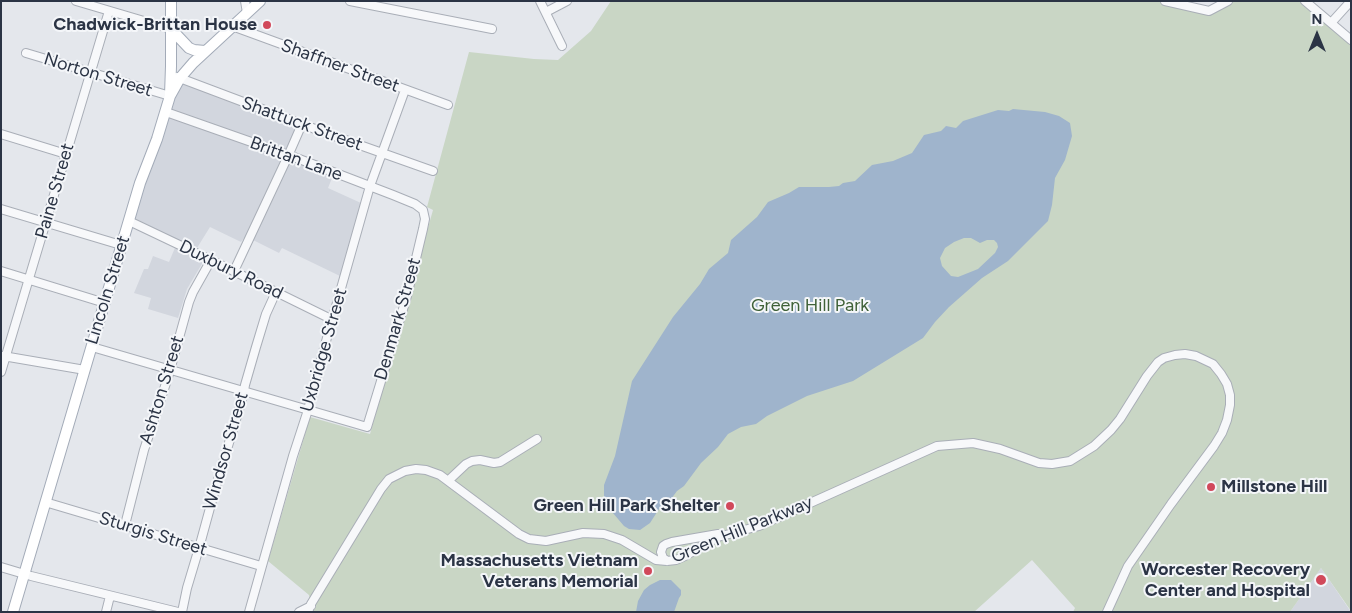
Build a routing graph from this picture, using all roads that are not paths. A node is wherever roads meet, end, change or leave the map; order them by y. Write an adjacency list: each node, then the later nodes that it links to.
1 (76, 1): 12 (street)
2 (171, 1): 17 (main road, Lincoln Street)
3 (245, 1): 14 (street)
4 (260, 1): 14 (main road)
5 (350, 1): 18 (street)
6 (540, 1): 13 (street)
7 (567, 1): 13 (street)
8 (1164, 1): 9 (street)
9 (1228, 1)
10 (1305, 1): 15 (street)
11 (1351, 1): 15 (street)
12 (109, 11): 17 (street); 23 (street, Paine Street)
13 (546, 12): 20 (street)
14 (247, 13): 16 (main road)
15 (1331, 23): 19 (street)
16 (232, 26): 21 (main road); 25 (street, Shaffner Street)
17 (171, 29): 21 (main road); 24 (main road, Lincoln Street)
18 (492, 29)
19 (1351, 40)
20 (562, 46)
21 (204, 51): 24 (main road)
22 (26, 53): 23 (street, Norton Street)
23 (91, 72): 26 (street, Norton Street); 31 (street, Paine Street)
24 (176, 76): 26 (main road, Lincoln Street); 29 (street, Shattuck Street)
25 (405, 90): 27 (street, Shaffner Street); 32 (street, Uxbridge Street)
26 (170, 96): 28 (main road, Lincoln Street)
27 (448, 105)
28 (166, 112): 33 (street, Brittan Lane); 38 (main road, Lincoln Street)
29 (302, 124): 32 (street, Shattuck Street); 33 (street)
30 (1, 134): 31 (street)
31 (66, 154): 39 (street, Paine Street)
32 (382, 154): 34 (street, Shattuck Street); 35 (street, Uxbridge Street)
33 (288, 156): 35 (street, Brittan Lane); 43 (street)
34 (433, 171)
35 (370, 186): 37 (street, Brittan Lane); 47 (street, Uxbridge Street)
36 (1, 209): 39 (street)
37 (424, 210): 54 (street, Denmark Street)
38 (129, 221): 40 (main road, Lincoln Street); 41 (street, Duxbury Road)
39 (46, 223): 40 (street); 44 (street, Paine Street)
40 (121, 245): 46 (main road, Lincoln Street)
41 (211, 260): 43 (street, Duxbury Road); 51 (street, Ashton Street)
42 (1, 271): 44 (street)
43 (234, 271): 45 (street, Duxbury Road)
44 (30, 280): 46 (street); 49 (street, Paine Street)
45 (276, 292): 47 (street, Duxbury Road); 53 (street, Windsor Street)
46 (105, 303): 48 (main road, Lincoln Street)
47 (333, 320): 54 (street, Uxbridge Street)
48 (92, 347): 50 (main road, Lincoln Street); 51 (street)
49 (4, 356): 50 (street); 52 (street, Paine Street)
50 (85, 370): 57 (main road, Lincoln Street)
51 (170, 370): 53 (street); 58 (street, Ashton Street)
52 (1, 372)
53 (244, 392): 54 (street); 60 (street, Windsor Street)
54 (308, 410): 62 (street, Uxbridge Street)
55 (537, 439): 56 (street)
56 (449, 480): 61 (street, Green Hill Parkway); 66 (street, Green Hill Parkway)
57 (46, 502): 58 (street, Sturgis Street); 64 (main road, Lincoln Street)
58 (125, 526): 60 (street, Sturgis Street)
59 (733, 532): 61 (street, Green Hill Parkway); 61 (street); 72 (street, Green Hill Parkway)
60 (199, 548): 62 (street, Sturgis Street); 69 (street, Windsor Street)
61 (667, 561)
62 (261, 566): 70 (street, Uxbridge Street)
63 (1, 567): 64 (street)
64 (25, 574): 65 (street); 67 (main road, Lincoln Street)
65 (110, 596): 68 (street); 69 (street)
66 (309, 609): 71 (street, Green Hill Parkway)
67 (13, 612)
68 (106, 612)
69 (180, 612)
70 (249, 612)
71 (300, 612)
72 (1107, 612)

